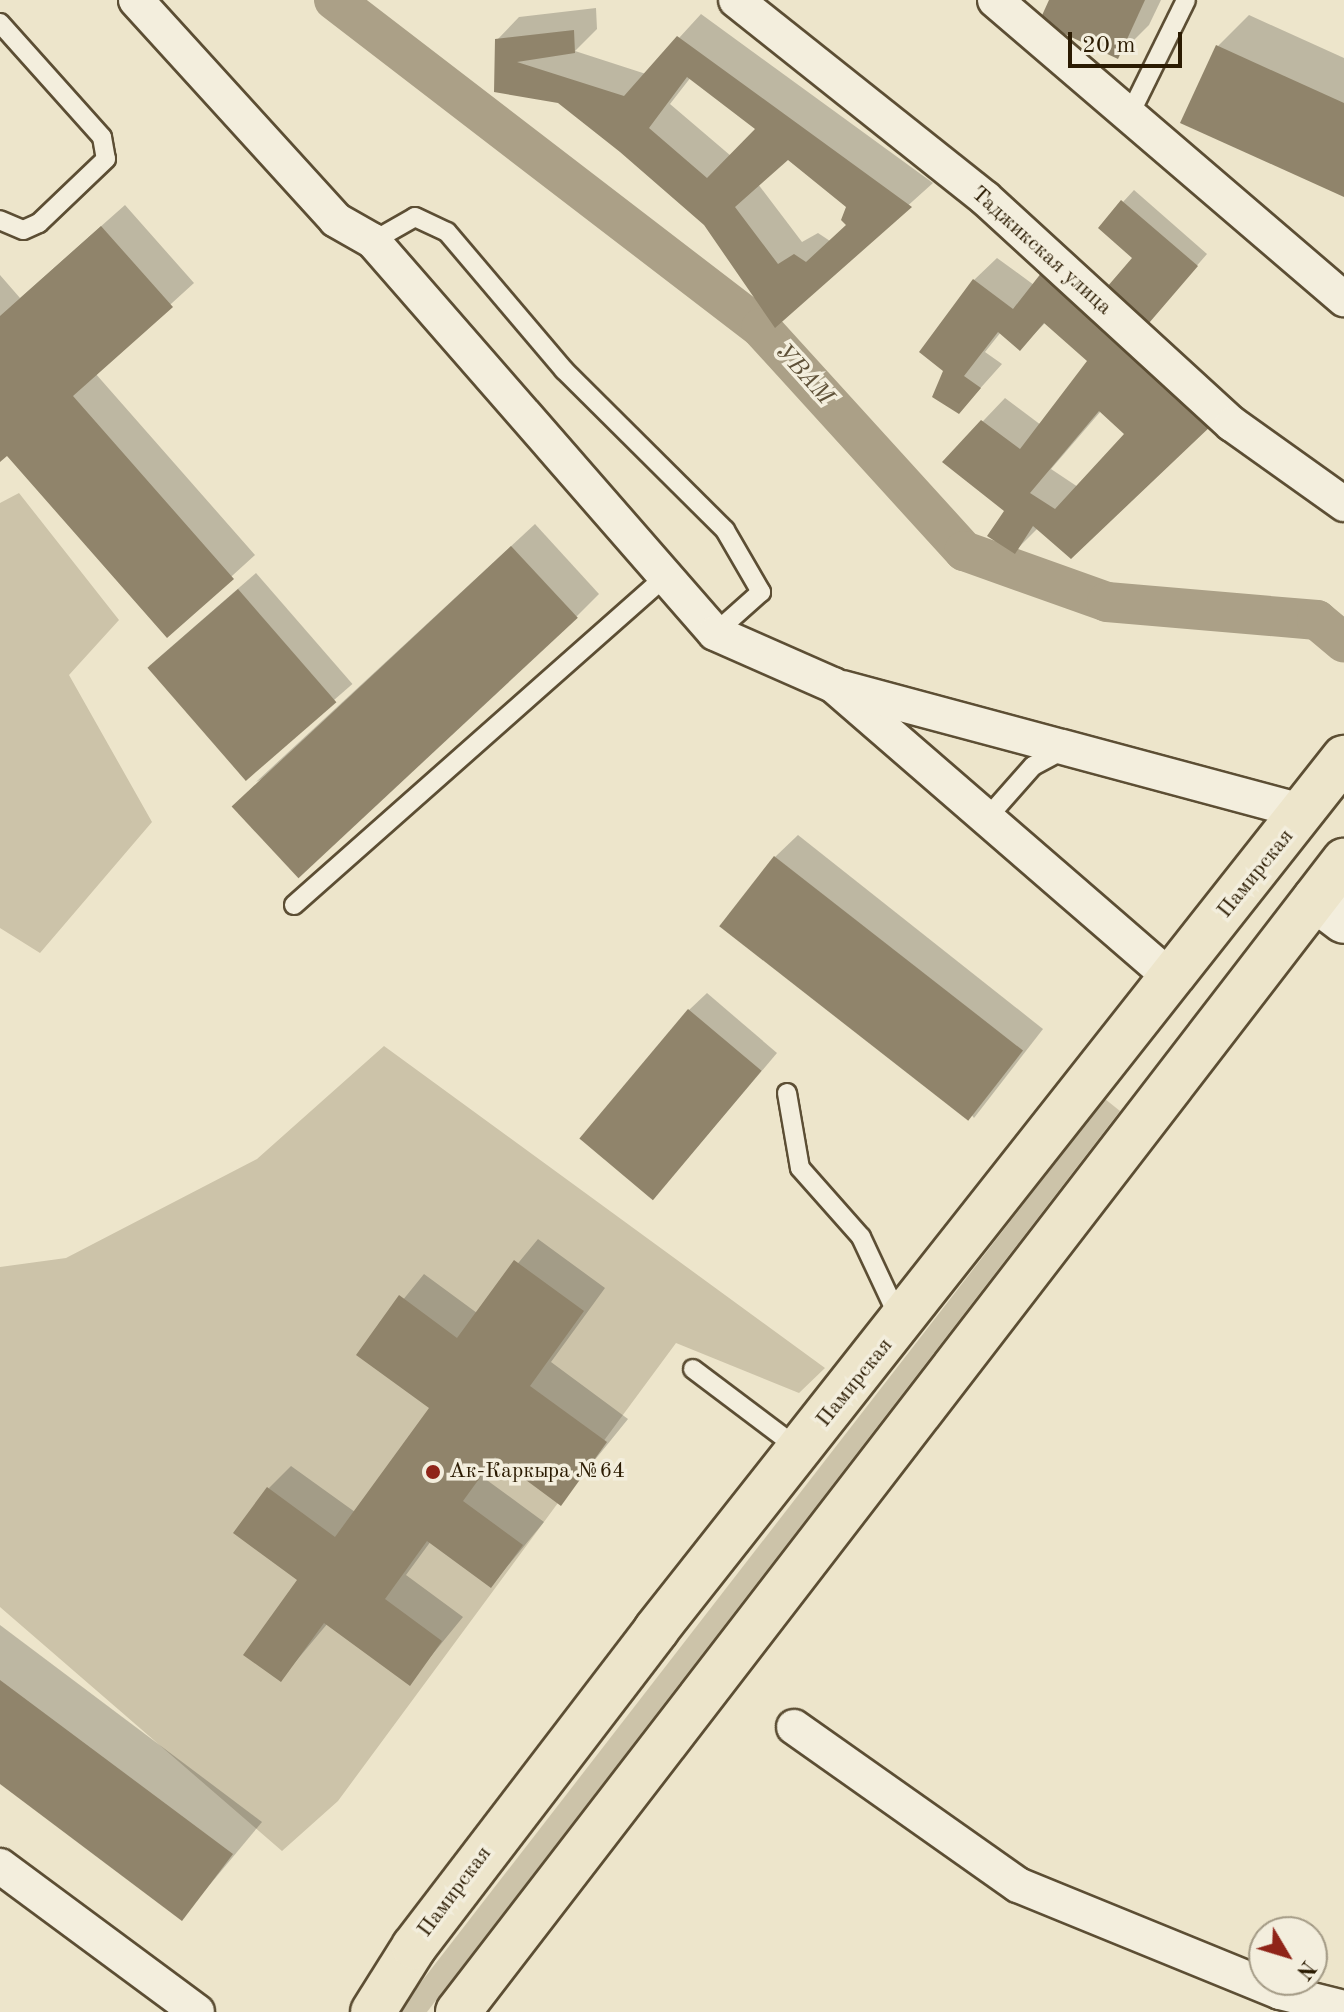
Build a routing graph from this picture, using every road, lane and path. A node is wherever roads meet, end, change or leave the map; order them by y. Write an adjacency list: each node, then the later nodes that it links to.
1 (136, 0): 8 (street)
2 (736, 0): 10 (street, Таджикская улица)
3 (995, 0): 6 (street)
4 (1186, 0): 6 (lane)
5 (0, 23): 7 (lane)
6 (1128, 118): 9 (street)
7 (0, 220)
8 (373, 241): 11 (street); 12 (lane)
9 (1344, 299)
10 (1344, 504)
11 (666, 576): 12 (street); 19 (lane)
12 (715, 633): 13 (street)
13 (833, 685): 14 (street); 17 (street)
14 (1068, 748): 16 (street); 17 (lane)
15 (1344, 758): 16 (main road, Памирская)
16 (1305, 812): 21 (main road, Памирская)
17 (987, 818): 21 (street)
18 (1344, 861): 20 (main road)
19 (294, 905)
20 (1330, 910): 31 (main road)
21 (1172, 979): 23 (main road, Памирская)
22 (787, 1093): 23 (lane)
23 (902, 1325): 25 (main road, Памирская)
24 (693, 1369): 25 (lane)
25 (801, 1450): 30 (main road, Памирская)
26 (794, 1727): 28 (street)
27 (0, 1866): 29 (street)
28 (1344, 2008)
29 (197, 2012)
30 (373, 2012)
31 (458, 2012)

